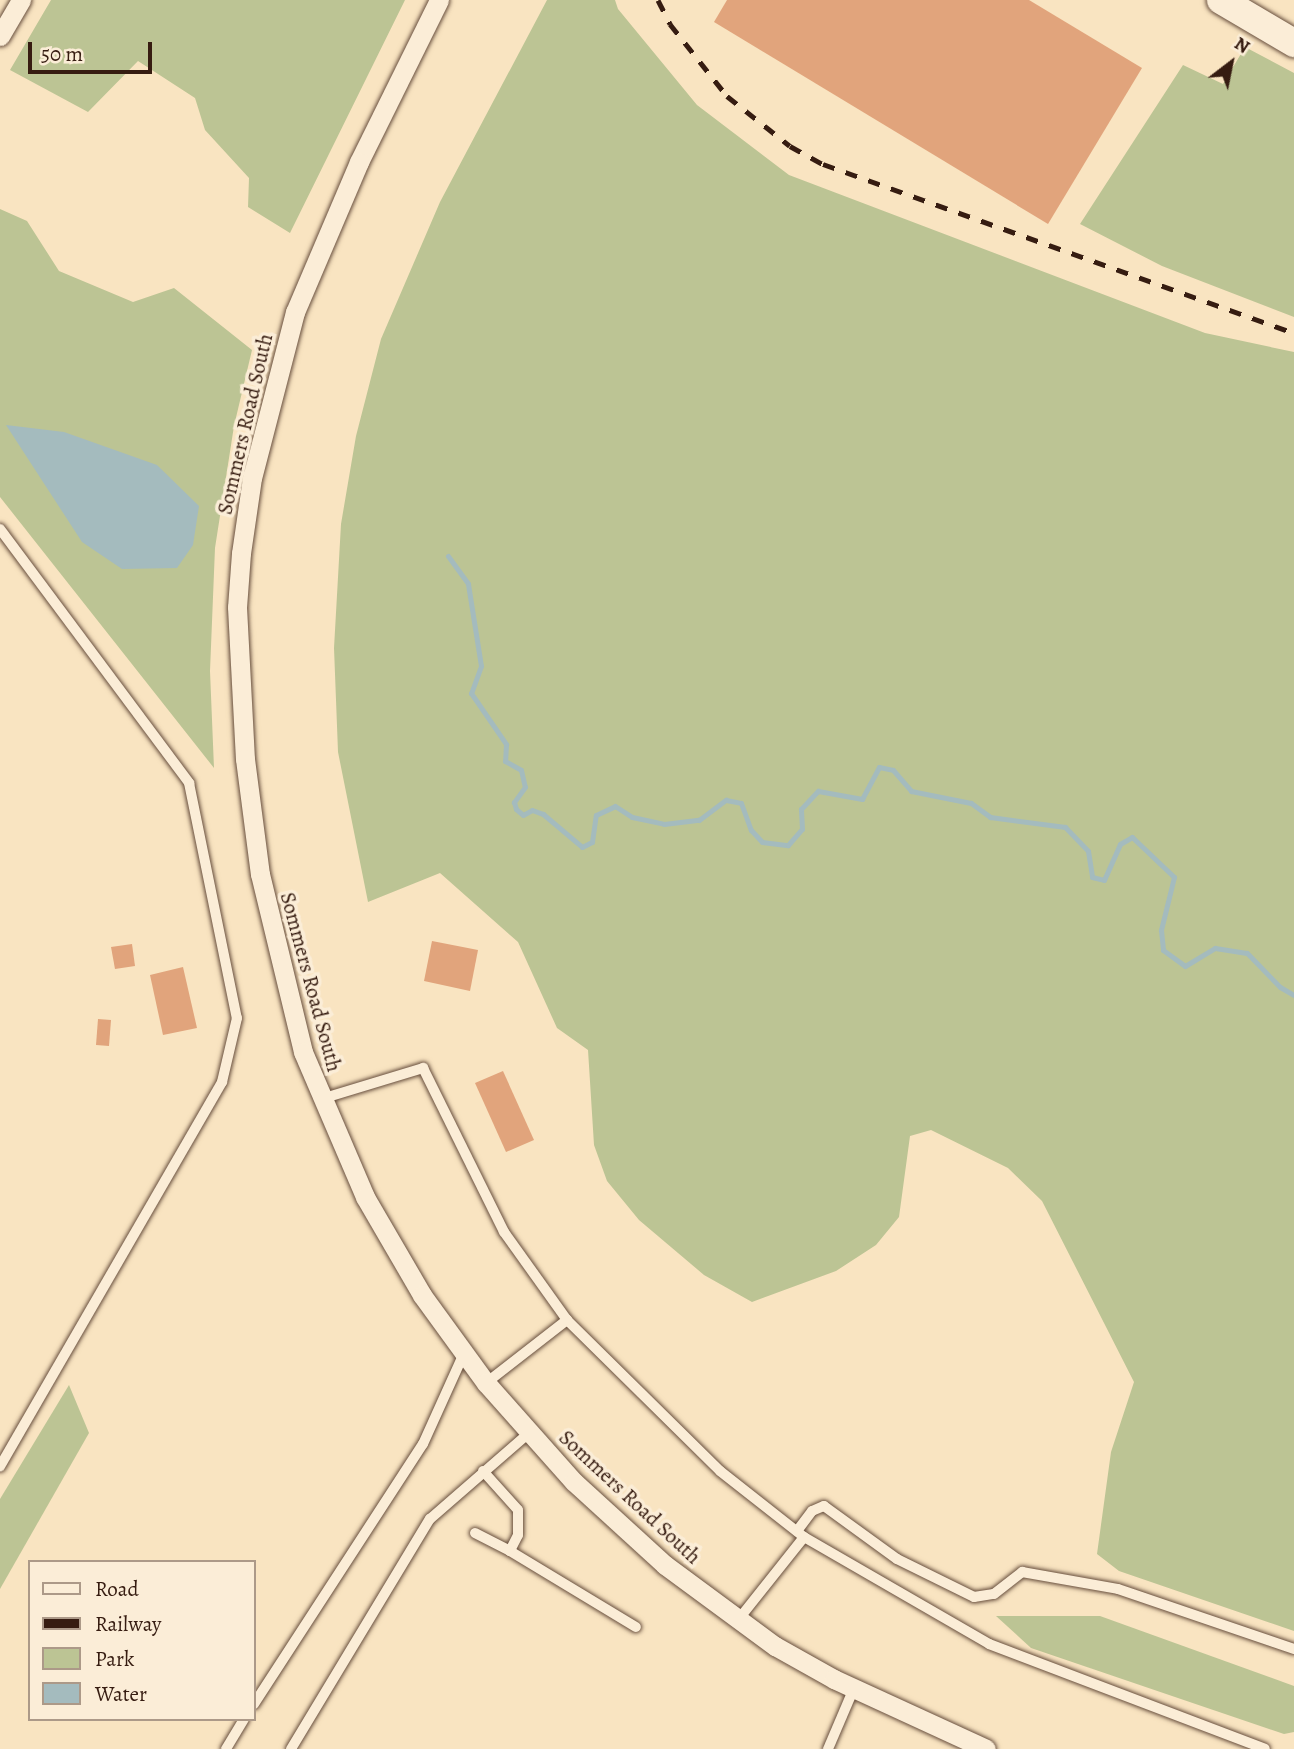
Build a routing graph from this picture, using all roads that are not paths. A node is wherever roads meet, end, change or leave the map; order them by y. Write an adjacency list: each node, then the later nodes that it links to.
1 (21, 0): 4 (street)
2 (439, 0): 7 (street, Sommers Road South)
3 (1221, 0): 5 (main road)
4 (0, 36)
5 (1294, 43)
6 (0, 529): 12 (lane)
7 (320, 1099): 8 (lane); 9 (street, Sommers Road South)
8 (567, 1320): 10 (lane); 15 (lane)
9 (464, 1353): 10 (street, Sommers Road South); 21 (lane)
10 (486, 1383): 11 (street, Sommers Road South)
11 (529, 1433): 13 (lane); 17 (street, Sommers Road South)
12 (0, 1466)
13 (483, 1471): 16 (lane); 24 (lane)
14 (475, 1533): 16 (lane)
15 (801, 1534): 17 (lane); 19 (lane); 27 (lane)
16 (510, 1551): 18 (lane)
17 (738, 1620): 20 (street, Sommers Road South)
18 (636, 1627)
19 (1294, 1649)
20 (854, 1688): 25 (lane); 26 (street, Sommers Road South)
21 (256, 1701)
22 (243, 1721): 23 (lane)
23 (226, 1749)
24 (291, 1749)
25 (828, 1749)
26 (986, 1749)
27 (1265, 1749)

